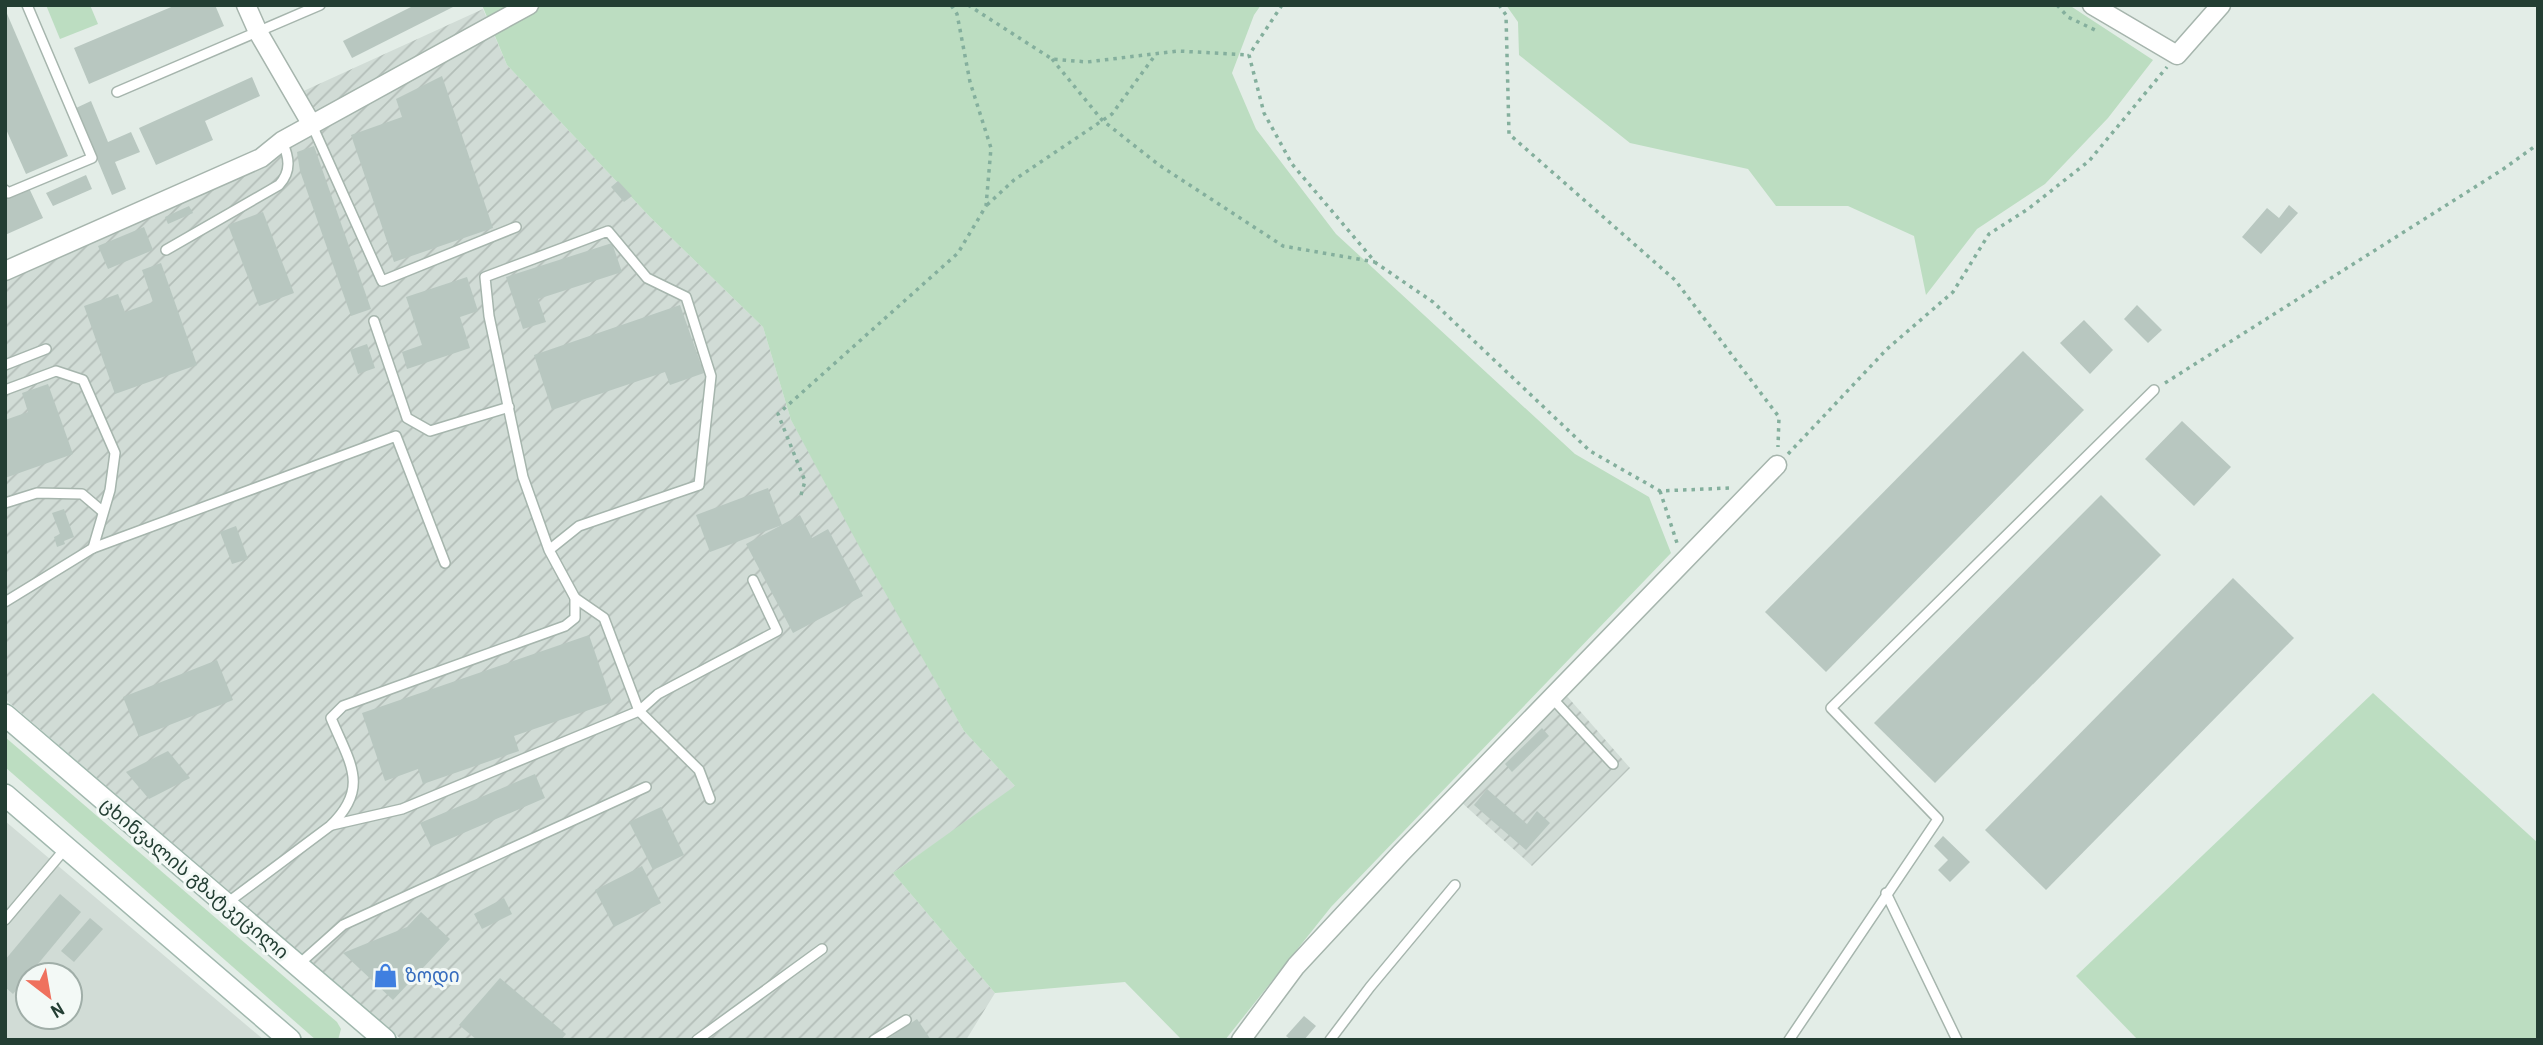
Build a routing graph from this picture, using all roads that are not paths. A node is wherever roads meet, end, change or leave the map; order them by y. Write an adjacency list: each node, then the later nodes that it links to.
1 (27, 5): 11 (lane)
2 (246, 5): 7 (street)
3 (320, 5): 7 (lane)
4 (529, 5): 9 (street)
5 (2092, 5): 6 (street)
6 (2221, 5)
7 (258, 32): 8 (lane); 9 (street)
8 (117, 92)
9 (312, 125): 10 (street); 12 (lane)
10 (282, 141): 13 (lane); 14 (street)
11 (5, 190)
12 (516, 227)
13 (166, 250)
14 (5, 271)
15 (374, 321): 20 (lane)
16 (46, 349): 17 (lane)
17 (5, 365)
18 (5, 390): 23 (lane)
19 (2154, 390): 40 (lane)
20 (509, 407): 25 (lane); 25 (lane)
21 (1777, 466): 30 (street)
22 (5, 503): 23 (lane)
23 (102, 511): 24 (lane)
24 (93, 548): 26 (lane); 29 (lane)
25 (548, 550): 28 (lane)
26 (445, 563)
27 (753, 580): 31 (lane)
28 (575, 598): 31 (lane); 37 (lane)
29 (5, 602)
30 (1552, 698): 33 (lane); 50 (street)
31 (639, 711): 36 (lane); 37 (lane)
32 (5, 715): 41 (main road, ცხინვალის გზატკეცილი)
33 (1613, 764)
34 (646, 787): 44 (lane)
35 (5, 795): 38 (main road)
36 (710, 799)
37 (330, 825): 41 (lane)
38 (66, 847): 42 (lane); 47 (main road)
39 (1455, 885): 51 (lane)
40 (1886, 893): 52 (lane); 53 (lane)
41 (226, 904): 44 (main road, ცხინვალის გზატკეცილი)
42 (5, 920)
43 (822, 949): 48 (lane)
44 (298, 965): 46 (main road, ცხინვალის გზატკეცილი)
45 (906, 1020): 49 (lane)
46 (374, 1036)
47 (290, 1040)
48 (698, 1040)
49 (874, 1040)
50 (1241, 1040)
51 (1330, 1040)
52 (1789, 1040)
53 (1957, 1040)

